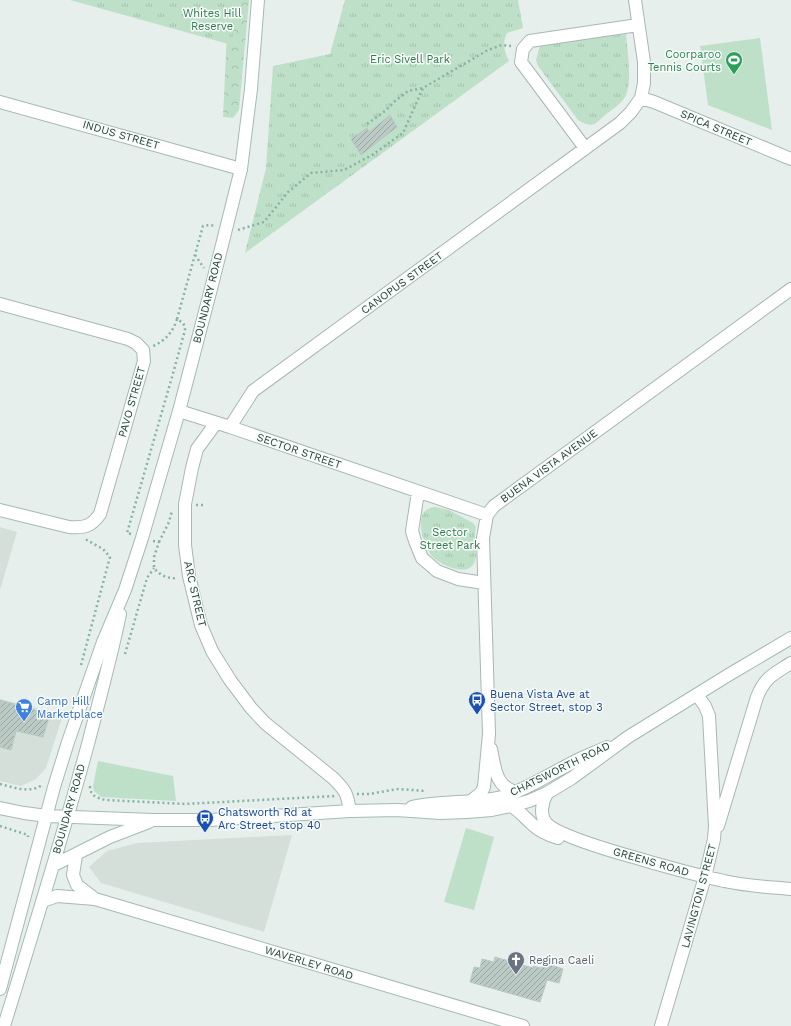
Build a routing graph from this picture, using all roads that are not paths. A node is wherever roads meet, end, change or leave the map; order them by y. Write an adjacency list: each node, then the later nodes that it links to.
1 (258, 0): 8 (street, BOUNDARY ROAD)
2 (635, 0): 3 (street, CANOPUS STREET)
3 (638, 25): 4 (street, CANOPUS STREET); 6 (street)
4 (641, 98): 6 (street, CANOPUS STREET); 7 (street, SPICA STREET)
5 (0, 102): 8 (street, INDUS STREET)
6 (585, 148): 13 (street, CANOPUS STREET)
7 (791, 159)
8 (241, 169): 11 (street, BOUNDARY ROAD)
9 (791, 289): 16 (street, BUENA VISTA AVENUE)
10 (0, 304): 15 (street, PAVO STREET)
11 (179, 411): 12 (street, SECTOR STREET); 18 (street, BOUNDARY ROAD)
12 (216, 423): 13 (street, SECTOR STREET); 30 (street, ARC STREET)
13 (230, 428): 14 (street, SECTOR STREET)
14 (418, 492): 16 (street, SECTOR STREET); 17 (street)
15 (0, 510)
16 (487, 515): 17 (street)
17 (484, 583): 22 (street)
18 (125, 590): 31 (street, BOUNDARY ROAD); 32 (street, BOUNDARY ROAD)
19 (791, 638): 21 (street, CHATSWORTH ROAD)
20 (791, 662): 34 (street)
21 (696, 695): 23 (street, CHATSWORTH ROAD); 34 (street, LAVINGTON STREET)
22 (489, 734): 24 (street); 26 (street)
23 (628, 738): 24 (street, CHATSWORTH ROAD); 25 (street, CHATSWORTH ROAD)
24 (516, 792): 26 (street, CHATSWORTH ROAD)
25 (547, 793): 27 (street, CHATSWORTH ROAD); 35 (street, GREENS ROAD)
26 (471, 801): 29 (street, CHATSWORTH ROAD)
27 (512, 806): 29 (street, CHATSWORTH ROAD); 35 (street, GREENS ROAD)
28 (0, 808): 31 (street, CHATSWORTH ROAD)
29 (397, 810): 30 (street, CHATSWORTH ROAD)
30 (350, 811): 33 (street, CHATSWORTH ROAD)
31 (47, 816): 32 (street, CHATSWORTH ROAD); 42 (street, BOUNDARY ROAD)
32 (68, 816): 33 (street, CHATSWORTH ROAD); 37 (street, BOUNDARY ROAD)
33 (153, 820): 36 (street, CHATSWORTH ROAD)
34 (714, 839): 38 (street, LAVINGTON STREET)
35 (582, 842): 38 (street, GREENS ROAD)
36 (76, 855): 37 (street, CHATSWORTH ROAD); 40 (street, WAVERLEY ROAD)
37 (54, 865): 41 (street, BOUNDARY ROAD)
38 (705, 877): 39 (street, GREENS ROAD); 45 (street, LAVINGTON STREET)
39 (791, 889)
40 (95, 899): 41 (street, WAVERLEY ROAD); 44 (street, WAVERLEY ROAD)
41 (43, 901): 43 (street, BOUNDARY ROAD)
42 (0, 989)
43 (4, 1026)
44 (523, 1026)
45 (661, 1026)

